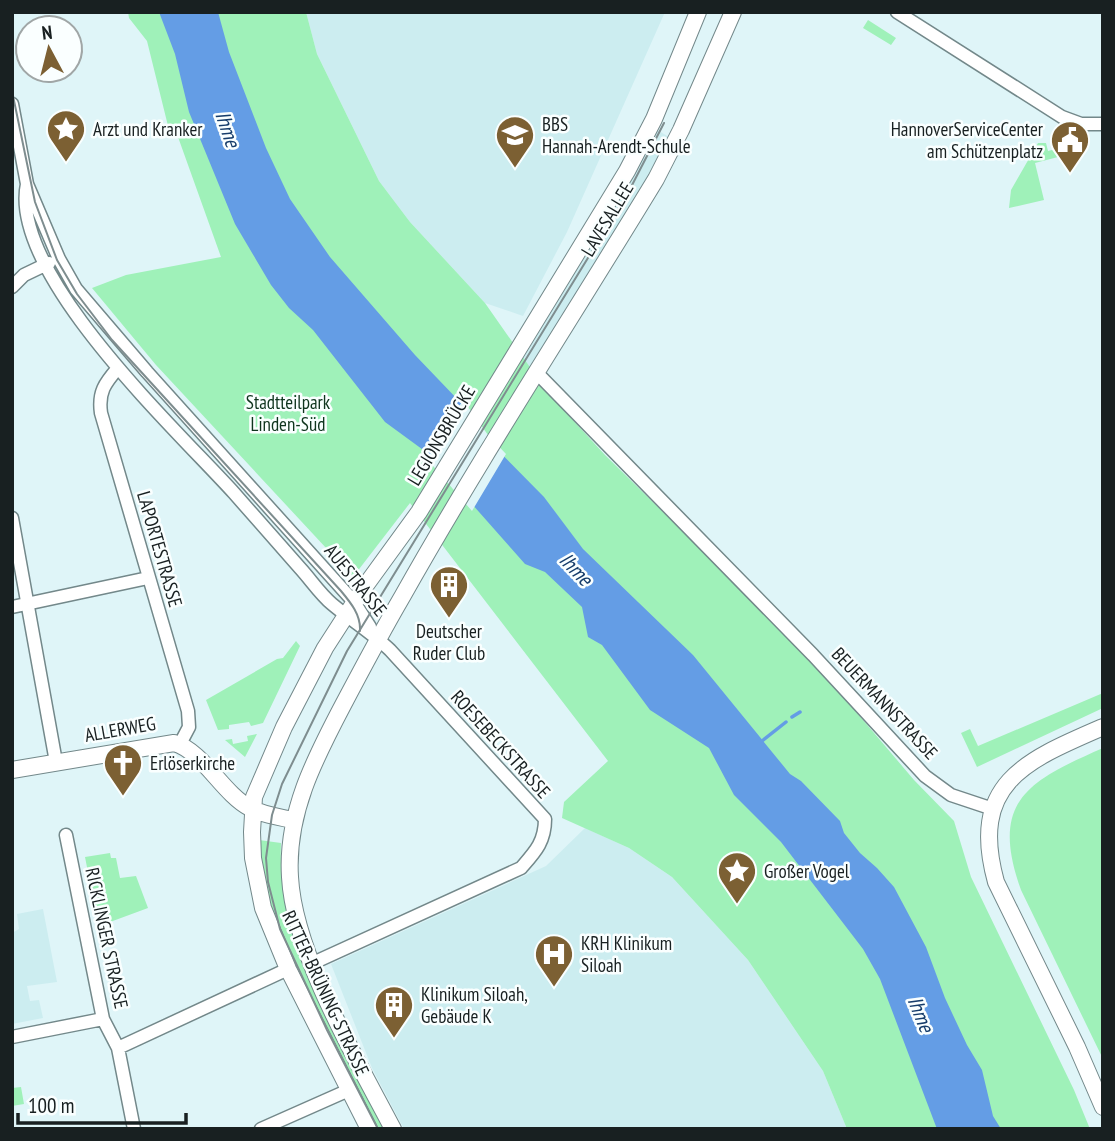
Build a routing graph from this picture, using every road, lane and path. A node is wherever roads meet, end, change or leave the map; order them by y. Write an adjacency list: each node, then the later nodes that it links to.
1 (698, 12): 12 (main road, LAVESALLEE)
2 (733, 12): 11 (main road, LAVESALLEE)
3 (897, 12): 5 (street)
4 (12, 104): 6 (street)
5 (1103, 124)
6 (27, 184): 7 (street); 8 (street)
7 (59, 259): 8 (street); 17 (street, AUESTRASSE)
8 (44, 265): 9 (street); 10 (street, AUESTRASSE)
9 (12, 287)
10 (118, 368): 14 (street, LAPORTESTRASSE); 17 (street, AUESTRASSE)
11 (536, 372): 18 (main road, LAVESALLEE); 24 (street, BEUERMANNSTRASSE)
12 (499, 380): 17 (main road, LEGIONSBRÜCKE)
13 (12, 518): 15 (street)
14 (148, 578): 15 (street); 20 (street, LAPORTESTRASSE)
15 (28, 604): 16 (street); 21 (street)
16 (12, 607)
17 (350, 608): 18 (street, AUESTRASSE); 23 (main road, RITTER-BRÜNING-STRASSE)
18 (378, 639): 25 (main road, RITTER-BRÜNING-STRASSE); 27 (street, ROESEBECKSTRASSE)
19 (1103, 727): 24 (main road)
20 (180, 744): 21 (main road, ALLERWEG); 23 (main road, ALLERWEG)
21 (56, 762): 22 (main road, ALLERWEG)
22 (12, 770)
23 (252, 809): 25 (main road, ALLERWEG); 28 (main road, RITTER-BRÜNING-STRASSE)
24 (993, 809): 33 (main road)
25 (293, 820): 27 (main road, RITTER-BRÜNING-STRASSE)
26 (66, 835): 29 (street, RICKLINGER STRASSE)
27 (313, 963): 37 (main road, RITTER-BRÜNING-STRASSE)
28 (288, 969): 31 (street); 32 (main road, RITTER-BRÜNING-STRASSE)
29 (103, 1019): 30 (street); 31 (street, RICKLINGER STRASSE)
30 (12, 1037)
31 (118, 1048): 34 (street, RICKLINGER STRASSE)
32 (349, 1090): 35 (street); 36 (main road, RITTER-BRÜNING-STRASSE)
33 (1103, 1107)
34 (134, 1129)
35 (261, 1129)
36 (369, 1129)
37 (393, 1129)

